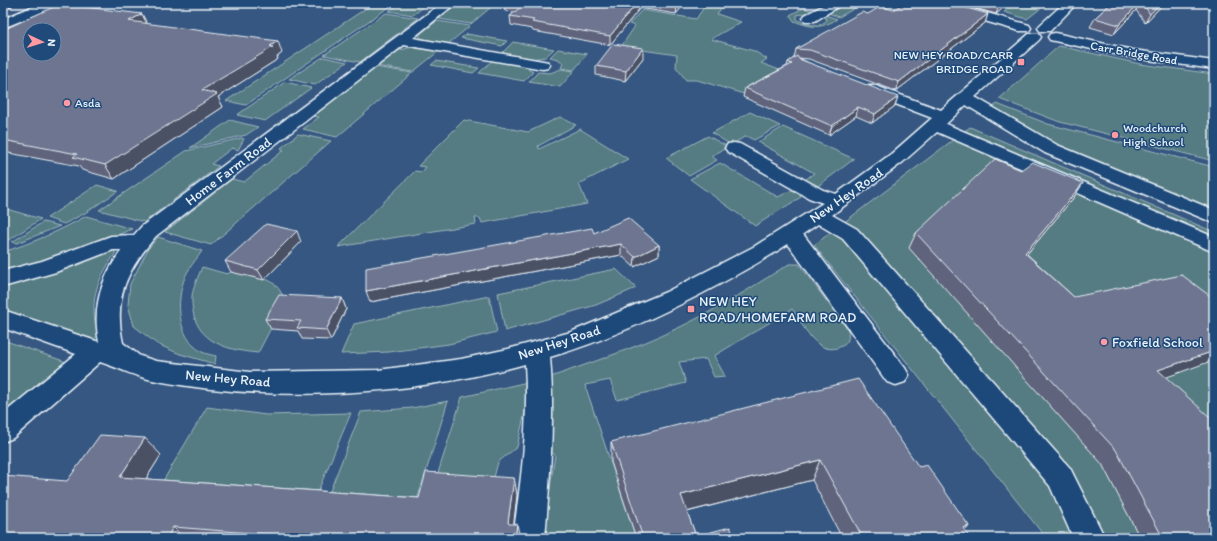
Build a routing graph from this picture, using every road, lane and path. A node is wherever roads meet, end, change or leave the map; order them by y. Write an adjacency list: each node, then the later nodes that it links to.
1 (6, 3): 8 (street)
2 (30, 3): 9 (street)
3 (52, 3): 11 (street)
4 (450, 3): 13 (street, Home Farm Road)
5 (838, 3): 10 (street)
6 (938, 3): 12 (street, Carr Bridge Road)
7 (1071, 3): 12 (street, New Hey Road)
8 (3, 4)
9 (3, 14)
10 (810, 18)
11 (3, 24)
12 (1040, 32): 15 (street, Carr Bridge Road); 17 (street, New Hey Road)
13 (401, 40): 14 (street); 23 (street, Home Farm Road)
14 (543, 65)
15 (1214, 65)
16 (854, 82): 18 (street)
17 (965, 98): 18 (street, New Hey Road); 21 (street)
18 (939, 121): 20 (street, New Hey Road); 24 (street)
19 (734, 148): 20 (street)
20 (828, 208): 22 (street, New Hey Road); 33 (street)
21 (1214, 217)
22 (791, 232): 27 (street, New Hey Road); 30 (street)
23 (139, 242): 25 (street); 29 (street, Home Farm Road)
24 (1214, 245)
25 (3, 279)
26 (3, 320): 28 (street, New Hey Road)
27 (537, 350): 29 (street, New Hey Road); 32 (street)
28 (96, 351): 29 (street, New Hey Road); 31 (street)
29 (156, 371)
30 (896, 375)
31 (3, 430)
32 (529, 538)
33 (1089, 538)

